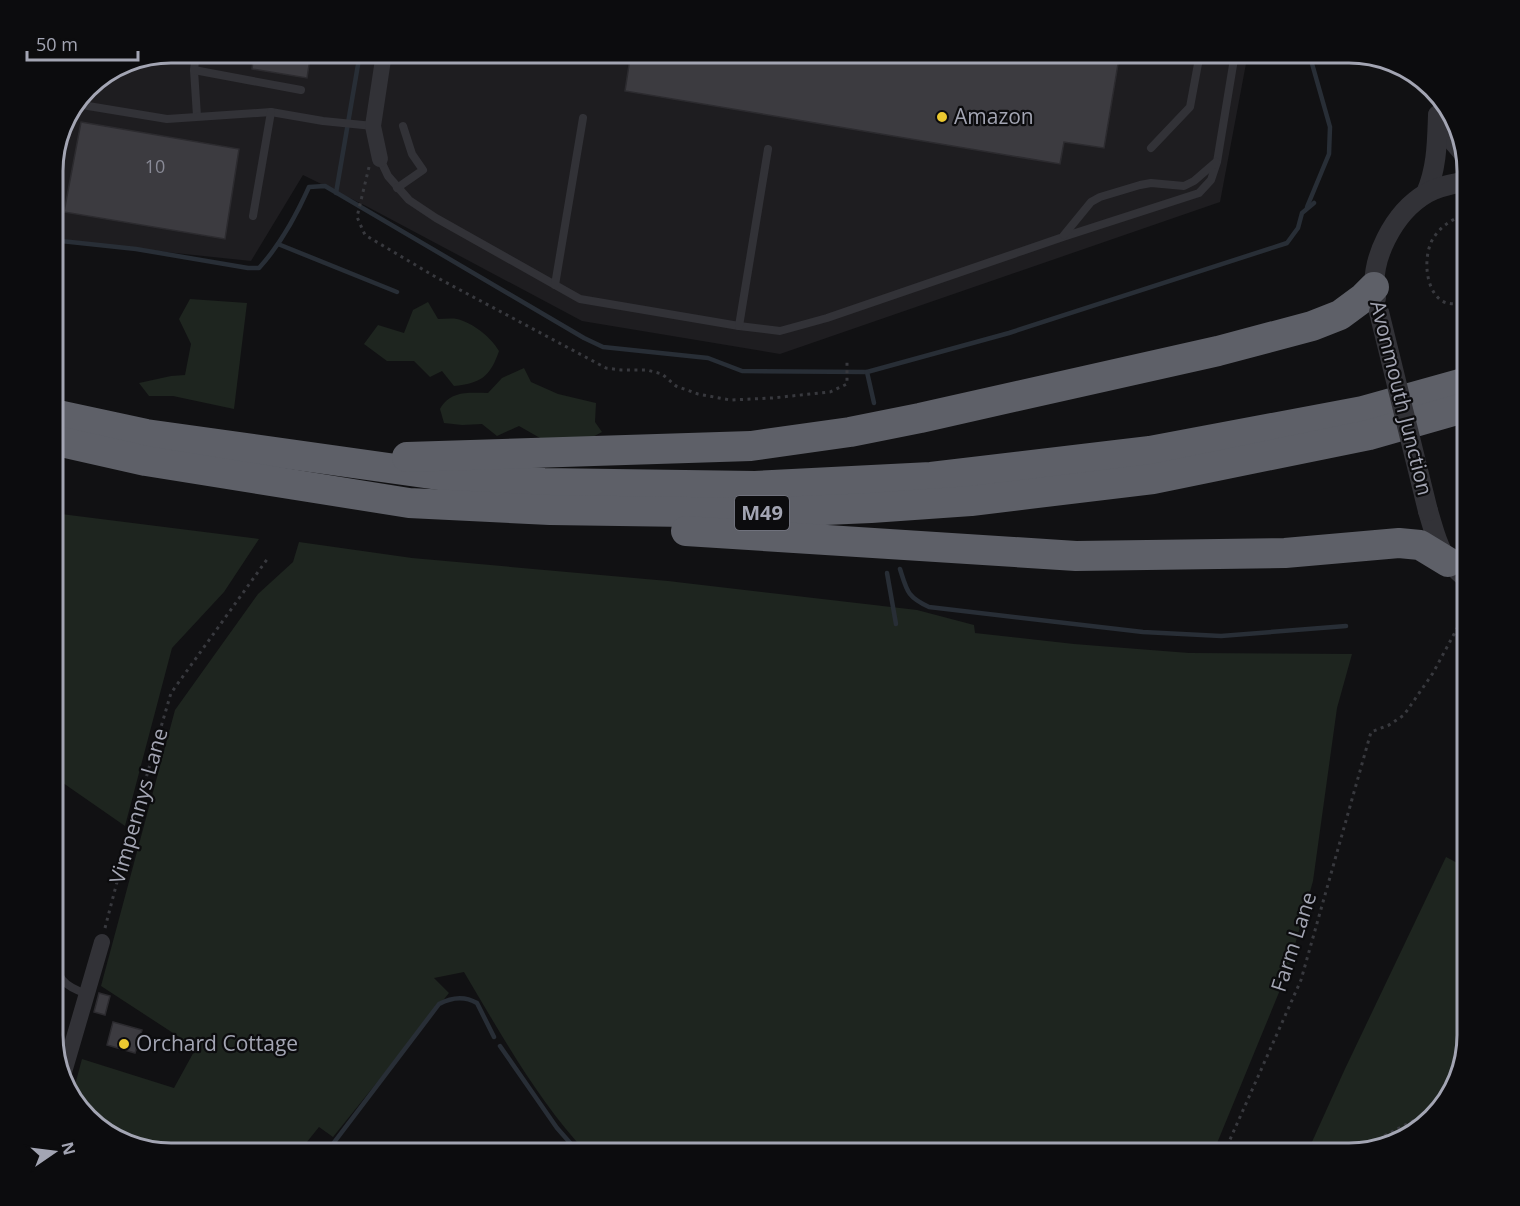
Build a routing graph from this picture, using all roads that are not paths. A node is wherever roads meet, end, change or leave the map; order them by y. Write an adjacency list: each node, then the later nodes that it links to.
1 (195, 63): 5 (lane)
2 (383, 63): 11 (street)
3 (1198, 63): 14 (lane)
4 (1233, 63): 17 (lane)
5 (194, 70): 6 (lane); 9 (lane)
6 (301, 90)
7 (85, 105): 9 (lane)
8 (271, 112): 9 (lane); 11 (lane); 21 (lane)
9 (197, 116)
10 (582, 118): 23 (lane)
11 (374, 126): 16 (street)
12 (403, 126): 19 (lane)
13 (1452, 140): 20 (street)
14 (1151, 148)
15 (768, 149): 25 (lane)
16 (380, 159): 19 (lane)
17 (1217, 162): 22 (lane); 22 (lane)
18 (1457, 183): 20 (street, Avonmouth Junction)
19 (397, 188): 23 (lane)
20 (1426, 193): 24 (street, Avonmouth Junction)
21 (253, 216)
22 (1063, 237): 25 (lane)
23 (555, 285): 25 (lane)
24 (1376, 300): 30 (highway, M49); 32 (street, Avonmouth Junction, bridge)
25 (739, 326)
26 (1457, 385): 30 (highway, M49)
27 (1457, 410): 31 (highway, M49)
28 (63, 416): 30 (highway, M49)
29 (63, 442): 31 (highway, M49)
30 (321, 459)
31 (409, 503): 33 (highway, M49)
32 (1457, 570)
33 (1457, 570)
34 (102, 942): 36 (street)
35 (63, 982): 36 (lane)
36 (87, 994): 37 (street)
37 (67, 1064)

